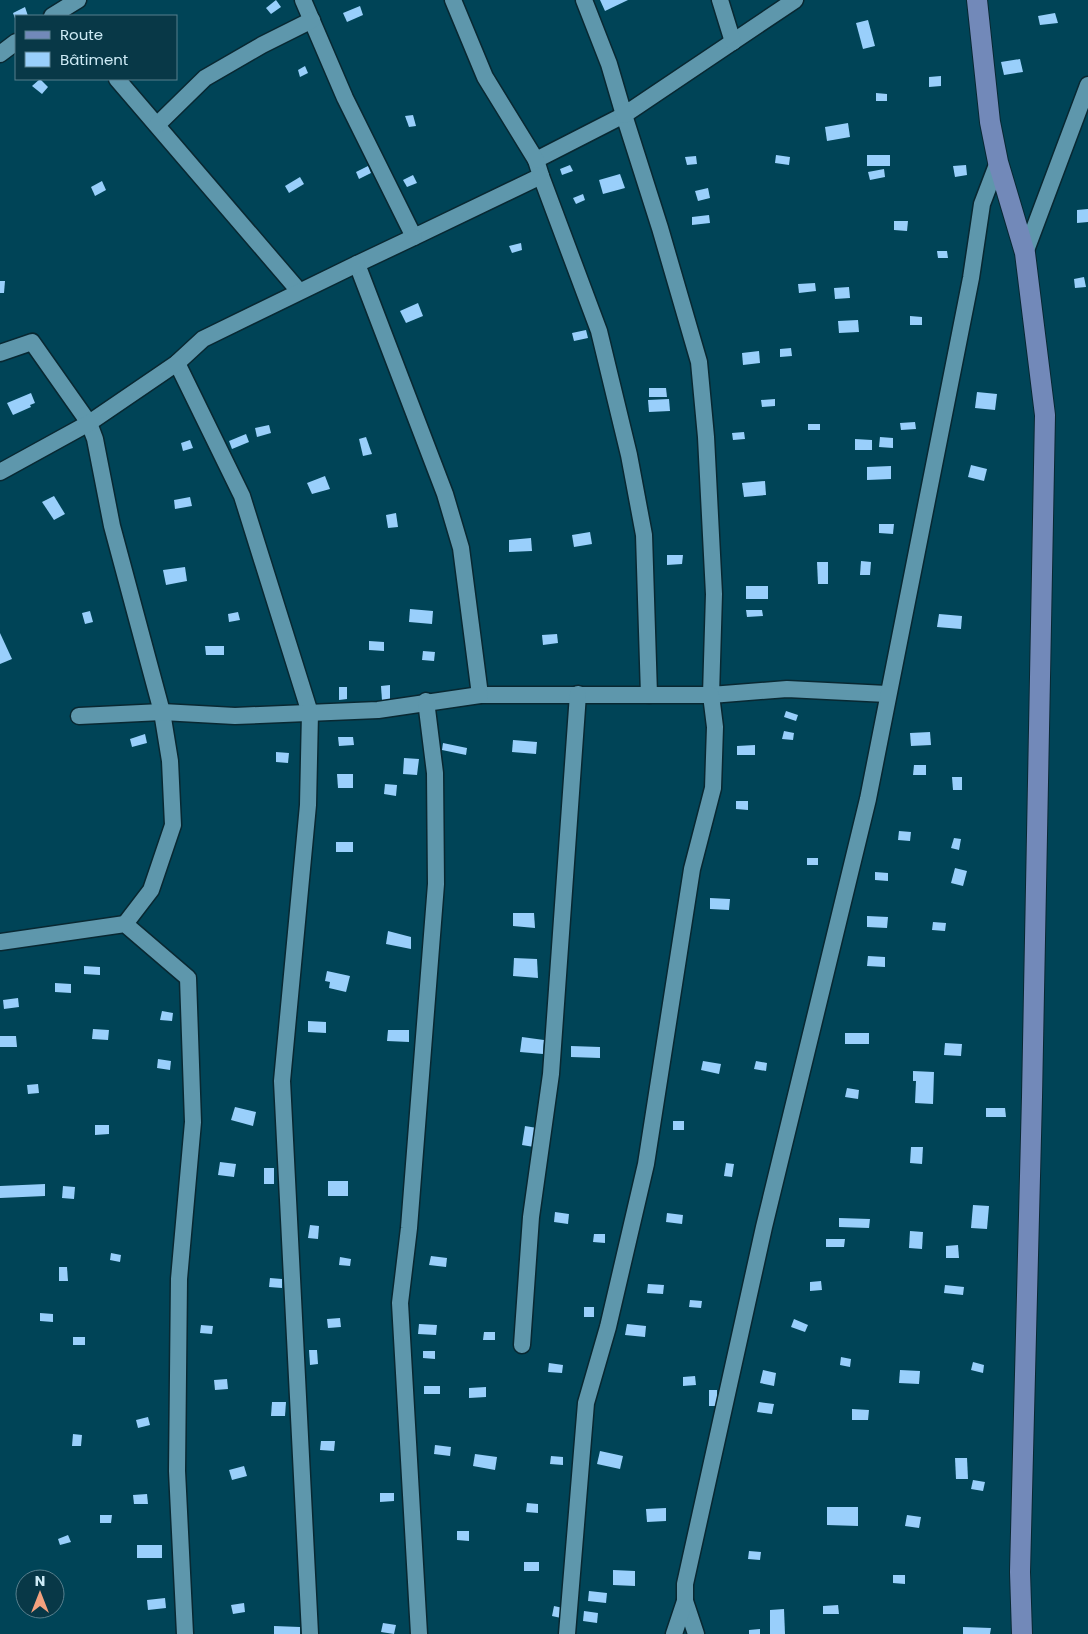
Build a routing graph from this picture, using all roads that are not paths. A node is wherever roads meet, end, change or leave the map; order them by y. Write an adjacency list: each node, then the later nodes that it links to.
1 (78, 0): 8 (street)
2 (303, 0): 9 (street)
3 (453, 0): 17 (street)
4 (584, 0): 15 (street)
5 (720, 0): 10 (street)
6 (795, 0): 10 (street)
7 (977, 0): 18 (main road)
8 (58, 14)
9 (312, 20): 16 (street); 20 (street)
10 (733, 42): 15 (street)
11 (15, 43): 12 (street)
12 (0, 54)
13 (118, 80): 16 (street)
14 (1088, 85): 21 (street)
15 (624, 115): 17 (street); 32 (street)
16 (157, 125): 23 (street)
17 (536, 160): 19 (street)
18 (998, 162): 21 (main road); 29 (street)
19 (541, 176): 20 (street); 31 (street)
20 (414, 237): 22 (street)
21 (1025, 253): 47 (main road)
22 (357, 264): 23 (street); 30 (street)
23 (298, 291): 25 (street)
24 (0, 353): 26 (street)
25 (177, 363): 26 (street); 35 (street)
26 (89, 423): 27 (street); 34 (street)
27 (0, 472)
28 (578, 694): 30 (street); 31 (street); 39 (street)
29 (887, 694): 32 (street); 40 (street)
30 (480, 695): 33 (street)
31 (649, 695): 32 (street)
32 (711, 695): 44 (street)
33 (426, 701): 35 (street); 43 (street)
34 (162, 712): 35 (street); 36 (street); 37 (street)
35 (310, 713): 42 (street)
36 (79, 716)
37 (125, 924): 38 (street); 41 (street)
38 (0, 942)
39 (522, 1345)
40 (685, 1601): 45 (street); 46 (street)
41 (185, 1634)
42 (310, 1634)
43 (419, 1634)
44 (566, 1634)
45 (674, 1634)
46 (696, 1634)
47 (1022, 1634)

